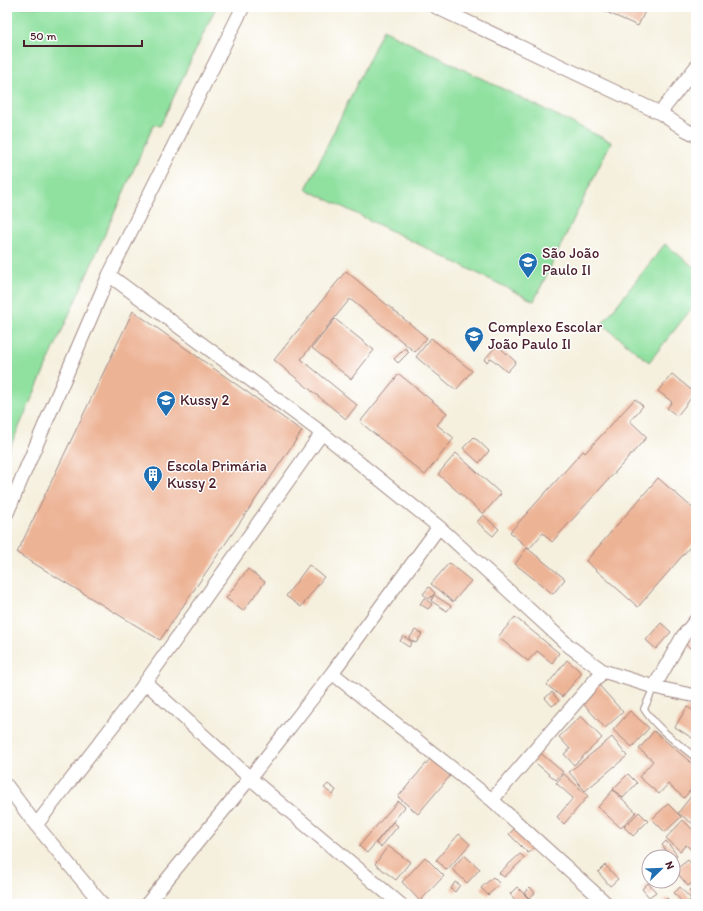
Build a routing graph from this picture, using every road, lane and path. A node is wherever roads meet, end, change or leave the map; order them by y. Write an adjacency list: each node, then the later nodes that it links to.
1 (243, 7): 6 (street)
2 (436, 7): 4 (street)
3 (696, 67): 4 (street)
4 (660, 113): 5 (street)
5 (696, 135)
6 (109, 275): 7 (street); 8 (street)
7 (322, 433): 9 (street); 13 (street)
8 (7, 513)
9 (439, 527): 11 (street); 12 (street)
10 (696, 620): 14 (street)
11 (603, 671): 14 (street); 19 (street)
12 (332, 673): 17 (street); 19 (street)
13 (145, 682): 17 (street); 20 (street)
14 (654, 687): 15 (street); 16 (lane)
15 (696, 696)
16 (696, 758)
17 (250, 778): 22 (street); 23 (street)
18 (7, 786): 20 (street)
19 (492, 800): 24 (street)
20 (36, 825): 21 (street)
21 (102, 904)
22 (147, 904)
23 (400, 904)
24 (607, 904)

